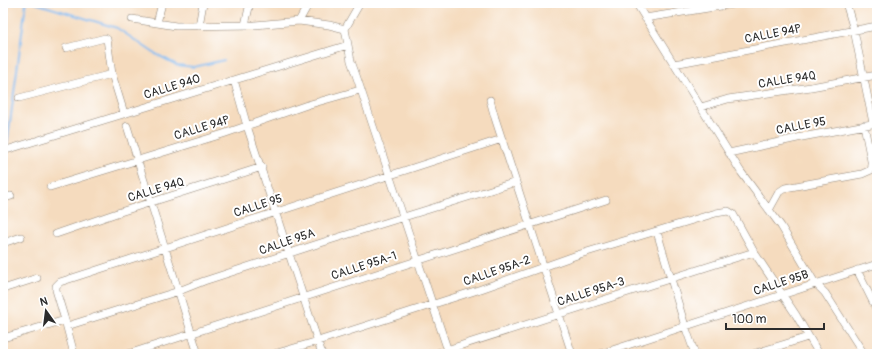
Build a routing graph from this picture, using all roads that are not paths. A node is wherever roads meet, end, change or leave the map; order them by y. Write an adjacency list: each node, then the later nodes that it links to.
1 (162, 3): 12 (street)
2 (203, 3): 14 (street)
3 (250, 3): 13 (street)
4 (309, 3): 11 (street)
5 (360, 3): 16 (street)
6 (636, 3): 9 (street)
7 (740, 3): 9 (street)
8 (846, 3): 17 (street)
9 (645, 18): 20 (street)
10 (132, 19): 12 (street)
11 (299, 21): 13 (street); 16 (street)
12 (157, 23): 14 (street)
13 (245, 25): 14 (street)
14 (199, 26)
15 (877, 26): 17 (street, CALLE 94P)
16 (345, 29): 18 (street)
17 (854, 30): 20 (street, CALLE 94P); 23 (street)
18 (348, 45): 24 (street, CALLE 94O); 25 (street)
19 (66, 48): 21 (street)
20 (674, 64): 28 (street)
21 (112, 74): 26 (street); 29 (street)
22 (877, 75): 23 (street, CALLE 94Q)
23 (864, 78): 28 (street, CALLE 94Q); 30 (street)
24 (234, 80): 29 (street, CALLE 94O); 33 (street)
25 (360, 90): 33 (street, CALLE 94P); 39 (street)
26 (19, 98)
27 (490, 100): 34 (street)
28 (701, 107): 36 (street)
29 (124, 113): 35 (street, CALLE 94O)
30 (875, 123): 31 (street, CALLE 95)
31 (864, 125): 36 (street, CALLE 95); 46 (street)
32 (127, 126): 37 (street)
33 (247, 126): 37 (street, CALLE 94P); 38 (street)
34 (502, 139): 39 (street, CALLE 95); 40 (street)
35 (3, 151)
36 (729, 153): 46 (street)
37 (137, 161): 41 (street, CALLE 94P); 45 (street)
38 (262, 167): 45 (street, CALLE 94Q); 47 (street)
39 (389, 176): 47 (street, CALLE 95); 48 (street)
40 (516, 182): 48 (street, CALLE 95A); 49 (street)
41 (50, 188)
42 (11, 196): 43 (street)
43 (3, 198)
44 (606, 200): 49 (street, CALLE 95A-1)
45 (150, 203): 51 (street, CALLE 94Q); 54 (street)
46 (769, 210): 63 (street)
47 (276, 211): 54 (street, CALLE 95); 56 (street)
48 (404, 218): 56 (street, CALLE 95A); 57 (street)
49 (530, 224): 57 (street, CALLE 95A-1); 59 (street)
50 (657, 232): 55 (street, CALLE 95A-2); 59 (street, CALLE 95A-2); 62 (street)
51 (56, 234)
52 (21, 238): 53 (street)
53 (3, 243)
54 (165, 248): 65 (street); 71 (street, CALLE 95)
55 (754, 252): 62 (street, CALLE 95A-3); 66 (street)
56 (289, 254): 65 (street, CALLE 95A); 67 (street)
57 (418, 260): 67 (street, CALLE 95A-1); 68 (street)
58 (877, 264): 60 (street, CALLE 95B)
59 (544, 266): 68 (street, CALLE 95A-2); 70 (street)
60 (857, 270): 63 (street, CALLE 95B); 69 (street)
61 (37, 278): 64 (street)
62 (670, 279): 70 (street, CALLE 95A-3); 72 (street)
63 (816, 283): 66 (street, CALLE 95B); 89 (street)
64 (3, 289)
65 (179, 291): 71 (street, CALLE 95A); 73 (street)
66 (782, 294): 72 (street, CALLE 95B); 74 (street)
67 (304, 297): 73 (street, CALLE 95A-1); 76 (street)
68 (432, 305): 76 (street, CALLE 95A-2); 77 (street)
69 (877, 310)
70 (558, 314): 77 (street, CALLE 95A-3); 84 (street)
71 (66, 323): 75 (street, CALLE 95A); 78 (street)
72 (685, 326): 85 (street, CALLE 95B); 86 (street)
73 (192, 334): 79 (street, CALLE 95A-1); 80 (street)
74 (808, 337): 87 (street); 88 (street)
75 (3, 338)
76 (318, 341): 81 (street, CALLE 95A-2); 82 (street)
77 (448, 352): 83 (street, CALLE 95A-3)
78 (74, 354)
79 (128, 354)
80 (198, 354)
81 (274, 354)
82 (322, 354)
83 (434, 354)
84 (572, 354)
85 (600, 354)
86 (695, 354)
87 (753, 354)
88 (819, 354)
89 (864, 354)

